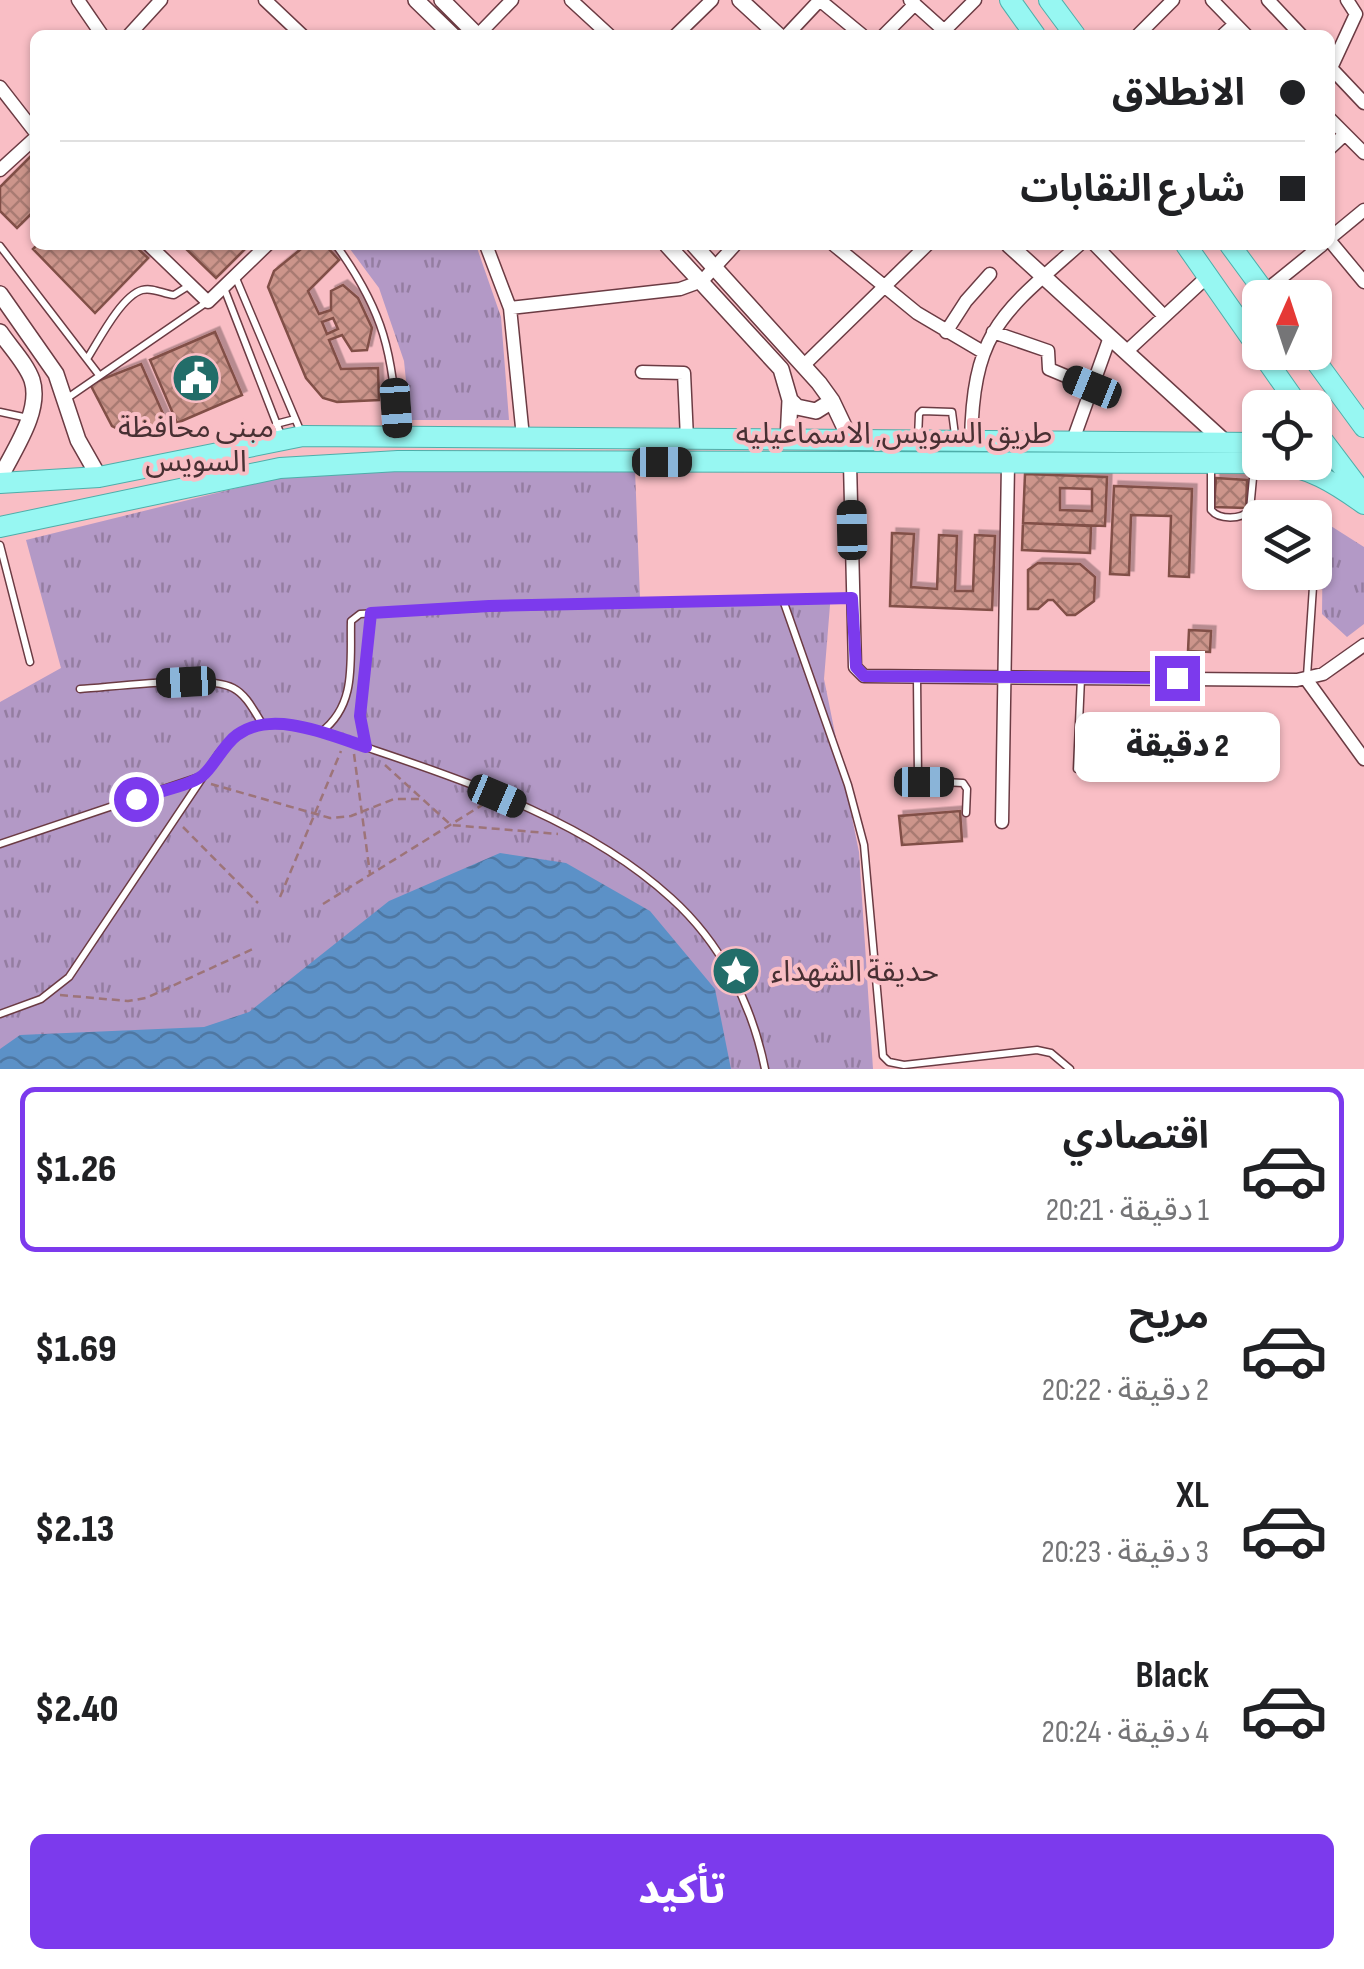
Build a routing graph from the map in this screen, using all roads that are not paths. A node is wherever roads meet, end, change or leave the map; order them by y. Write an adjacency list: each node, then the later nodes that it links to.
1 (78, 0): 19 (street)
2 (162, 0): 20 (street)
3 (265, 0): 21 (street)
4 (416, 0): 22 (street)
5 (442, 0): 23 (street)
6 (512, 0): 24 (street)
7 (571, 0): 25 (street)
8 (712, 0): 26 (street)
9 (740, 0): 27 (street)
10 (975, 0): 32 (street)
11 (1010, 0): 33 (main road)
12 (1173, 0): 35 (street)
13 (1212, 0): 18 (street)
14 (1268, 0): 38 (street)
15 (1346, 0): 39 (street)
16 (912, 2): 30 (street); 31 (street)
17 (1054, 2): 34 (main road)
18 (1235, 24): 36 (street); 37 (street)
19 (99, 30)
20 (135, 30)
21 (296, 30)
22 (447, 30)
23 (472, 30)
24 (482, 30)
25 (603, 30)
26 (681, 30)
27 (773, 30)
28 (792, 30): 29 (street)
29 (856, 30)
30 (888, 30)
31 (941, 30)
32 (949, 30)
33 (1031, 30)
34 (1071, 30)
35 (1143, 30)
36 (1228, 30)
37 (1241, 30)
38 (1295, 30)
39 (1335, 57)
40 (1335, 72): 42 (street)
41 (0, 87): 44 (street)
42 (1364, 103)
43 (1335, 124): 45 (street)
44 (30, 128)
45 (1345, 134): 47 (street); 48 (street)
46 (30, 140): 49 (street)
47 (1335, 143)
48 (1364, 154)
49 (0, 170)
50 (1364, 210): 51 (street)
51 (1335, 235)
52 (1335, 245): 77 (street)
53 (0, 246): 91 (lane)
54 (154, 250): 78 (street)
55 (262, 250): 71 (street)
56 (339, 250): 107 (lane)
57 (488, 250): 83 (street)
58 (671, 250): 76 (street)
59 (699, 250): 69 (street)
60 (731, 250): 69 (street)
61 (840, 250): 80 (street)
62 (922, 250): 80 (street)
63 (1014, 250): 73 (street)
64 (1074, 250): 73 (street)
65 (1100, 250): 84 (street)
66 (1190, 250): 72 (main road)
67 (1234, 250): 74 (main road)
68 (1316, 250): 75 (street)
69 (717, 268): 76 (street); 92 (street)
70 (990, 274): 86 (street)
71 (235, 276): 79 (street); 106 (lane)
72 (1208, 276): 84 (street); 99 (main road)
73 (1044, 277): 87 (street); 88 (street)
74 (1255, 280)
75 (1283, 280)
76 (702, 281): 83 (street); 101 (street)
77 (1364, 282)
78 (190, 284): 82 (street); 91 (lane)
79 (223, 287): 82 (street); 106 (lane)
80 (883, 288): 86 (street); 92 (street)
81 (0, 294): 95 (street)
82 (208, 302): 96 (lane)
83 (510, 308): 108 (street)
84 (1164, 316): 90 (street)
85 (0, 332): 97 (street)
86 (946, 332): 89 (street)
87 (993, 332): 89 (street); 98 (street)
88 (1110, 338): 90 (street); 98 (street)
89 (983, 352): 113 (street)
90 (1126, 352): 115 (street)
91 (86, 360): 96 (lane)
92 (804, 365): 102 (street)
93 (1322, 370): 105 (main road)
94 (642, 372): 109 (street)
95 (56, 374): 97 (street); 100 (street)
96 (100, 375): 100 (lane)
97 (32, 382): 104 (street)
98 (1092, 387): 114 (street)
99 (1285, 390)
100 (66, 399): 124 (street)
101 (790, 400): 102 (street); 110 (street)
102 (832, 401): 111 (street)
103 (0, 412): 104 (lane)
104 (29, 418): 127 (street)
105 (1364, 427)
106 (290, 432): 107 (main road, طريق السويس, الاسماعيليه); 121 (main road); 123 (main road); 124 (main road, طريق السويس, الاسماعيليه)
107 (398, 436): 108 (main road, طريق السويس, الاسماعيليه)
108 (523, 437): 109 (main road, طريق السويس, الاسماعيليه)
109 (687, 439): 110 (main road, طريق السويس, الاسماعيليه)
110 (788, 440): 111 (main road, طريق السويس, الاسماعيليه)
111 (852, 440): 112 (main road, طريق السويس, الاسماعيليه)
112 (918, 441): 113 (main road, طريق السويس, الاسماعيليه); 113 (lane)
113 (963, 442): 114 (main road, طريق السويس, الاسماعيليه)
114 (1072, 443): 115 (main road, طريق السويس, الاسماعيليه)
115 (1227, 444): 116 (main road, طريق السويس, الاسماعيليه)
116 (1242, 444)
117 (1332, 453): 128 (main road)
118 (1212, 462): 119 (main road, طريق السويس, الاسماعيليه); 122 (main road, طريق السويس, الاسماعيليه); 125 (lane)
119 (1242, 462)
120 (850, 463): 121 (main road, طريق السويس, الاسماعيليه); 122 (main road, طريق السويس, الاسماعيليه); 133 (street)
121 (312, 464): 123 (main road, طريق السويس, الاسماعيليه)
122 (1008, 464): 141 (street)
123 (280, 468): 130 (main road, طريق السويس, الاسماعيليه)
124 (98, 477): 127 (main road, طريق السويس, الاسماعيليه)
125 (1254, 480)
126 (1328, 480): 129 (main road, طريق السويس, الاسماعيليه)
127 (0, 481)
128 (1364, 496)
129 (1364, 504)
130 (0, 527)
131 (0, 545): 138 (lane)
132 (1313, 590): 143 (lane)
133 (852, 598): 134 (lane); 140 (street)
134 (783, 600): 135 (lane); 157 (lane)
135 (371, 613): 137 (lane); 139 (lane)
136 (1364, 645): 143 (street)
137 (350, 660): 139 (lane); 145 (lane)
138 (30, 662)
139 (365, 662): 146 (lane)
140 (917, 678): 141 (street); 153 (lane)
141 (1002, 678): 142 (street); 154 (street)
142 (1080, 678): 143 (street); 151 (lane)
143 (1306, 679): 150 (street)
144 (80, 688): 147 (lane)
145 (347, 700): 146 (lane); 148 (lane)
146 (360, 702): 149 (lane)
147 (263, 725): 148 (lane); 152 (lane)
148 (321, 732): 149 (lane)
149 (366, 747): 158 (lane)
150 (1364, 759)
151 (1078, 769)
152 (202, 778): 155 (lane); 156 (lane)
153 (966, 813)
154 (1002, 822)
155 (0, 844)
156 (0, 1014)
157 (972, 1057): 159 (lane); 160 (lane)
158 (765, 1069)
159 (965, 1069)
160 (1070, 1069)

